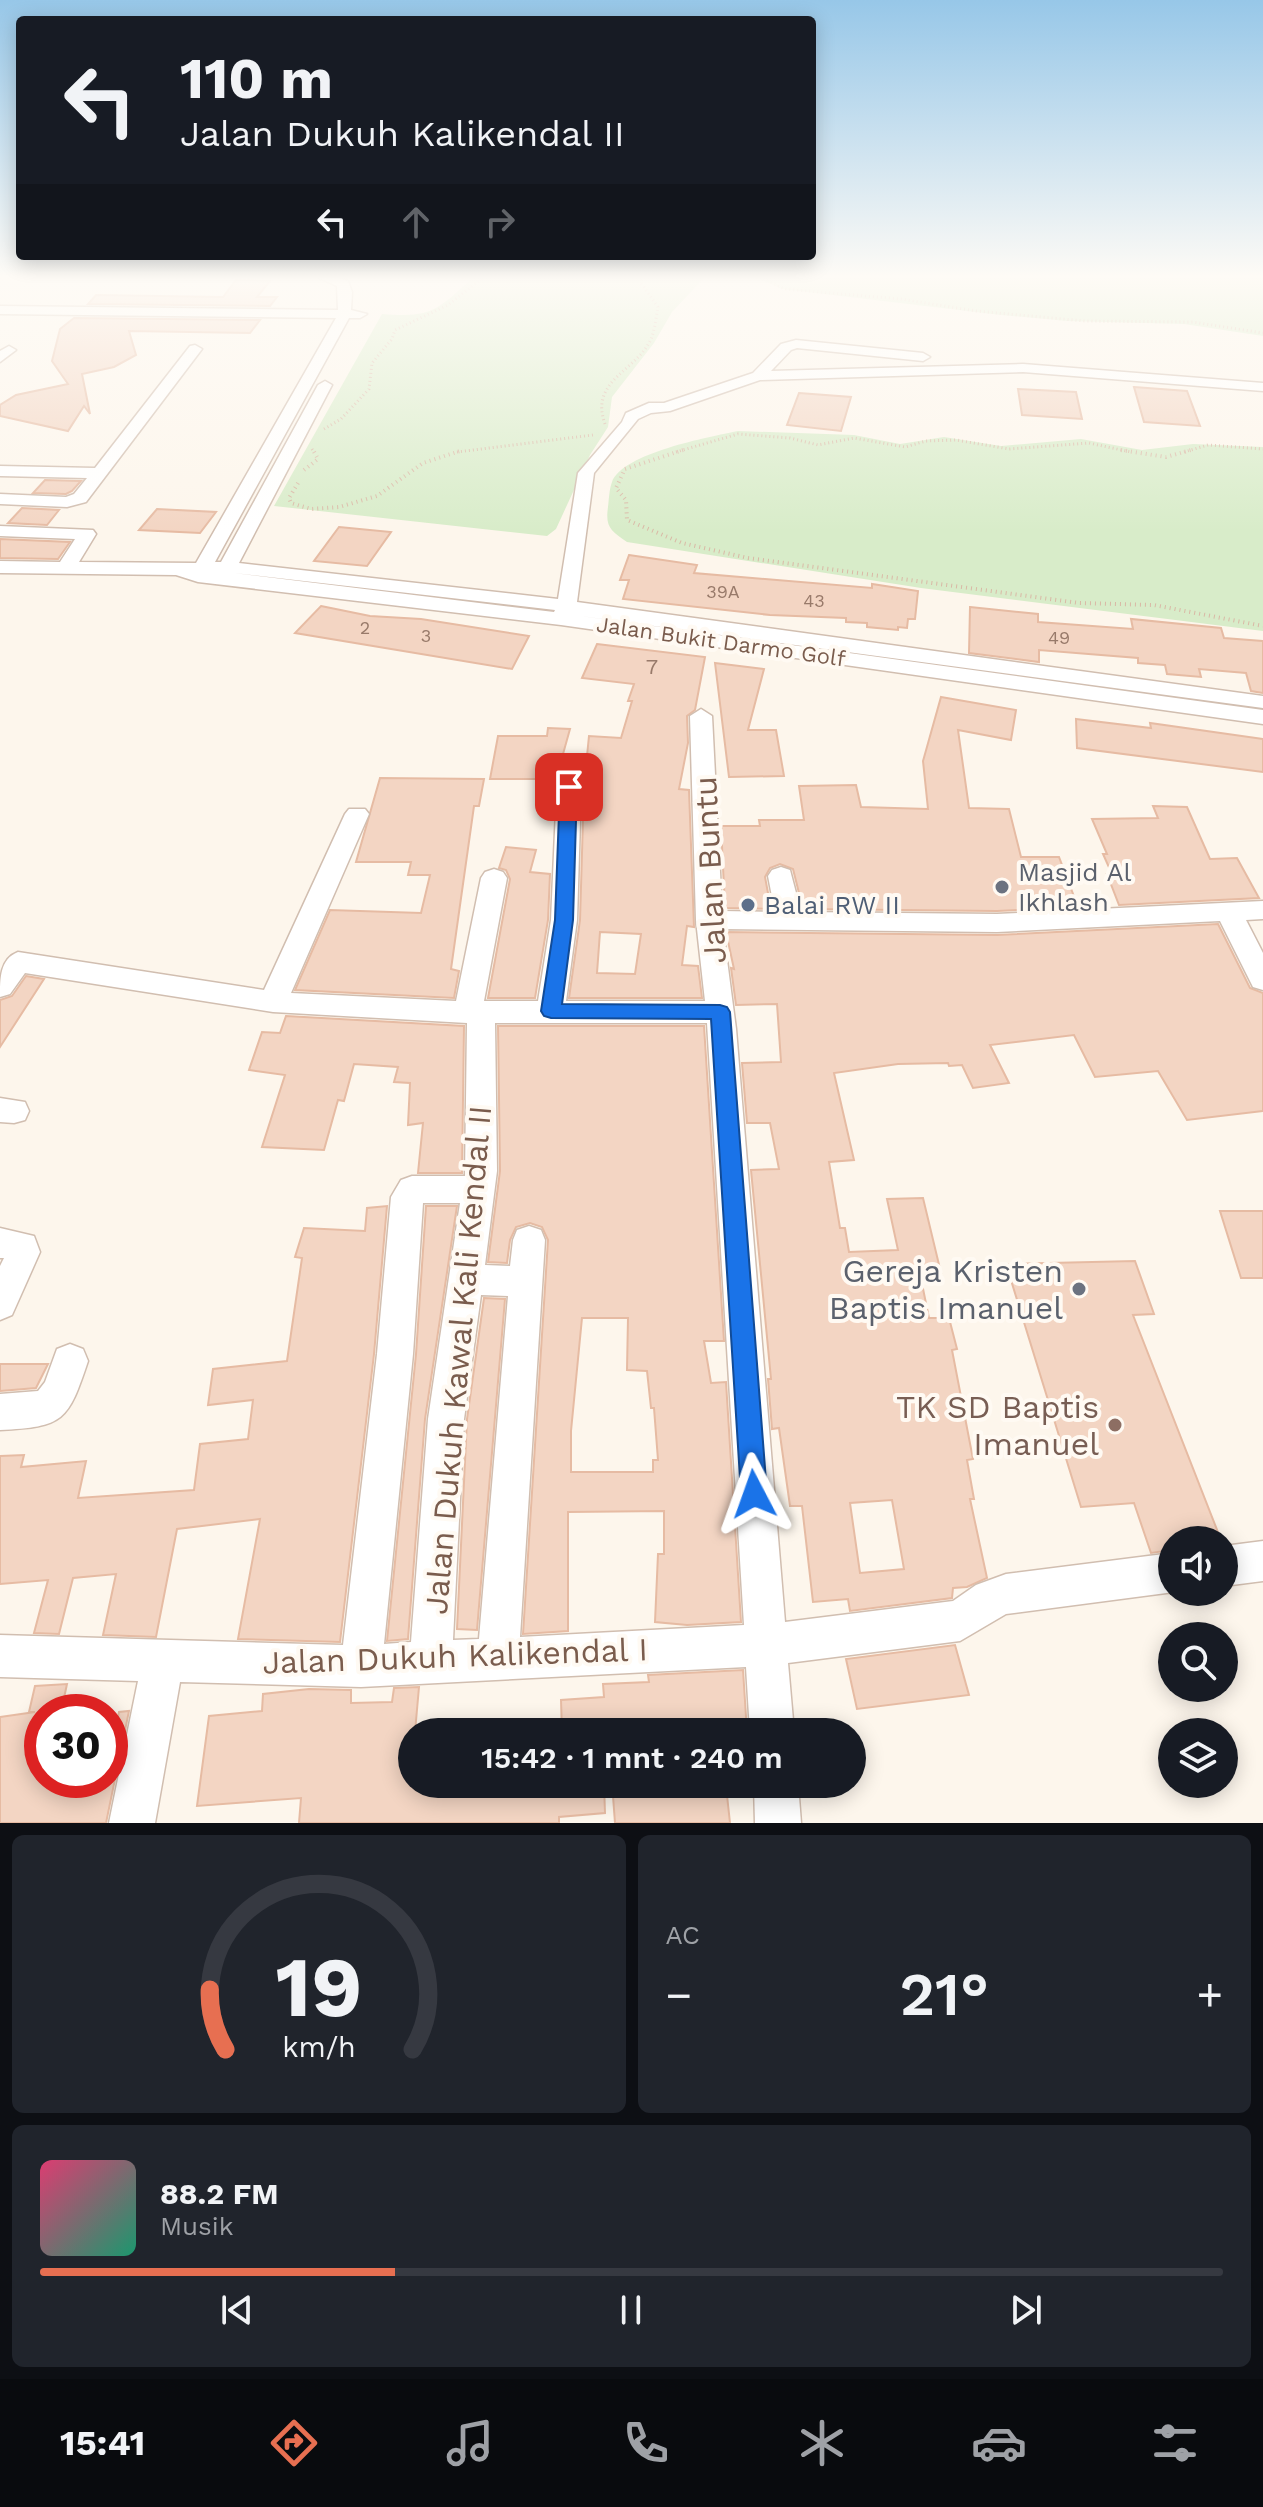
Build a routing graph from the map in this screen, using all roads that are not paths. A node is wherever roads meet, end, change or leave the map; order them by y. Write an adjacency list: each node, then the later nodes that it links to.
1 (185, 362): 10 (street)
2 (323, 362): 15 (street)
3 (337, 362): 16 (street)
4 (771, 362): 7 (street)
5 (967, 362): 6 (street)
6 (1023, 368): 7 (street); 8 (street)
7 (758, 376): 17 (street)
8 (1263, 387)
9 (0, 471): 10 (street)
10 (99, 473): 11 (street)
11 (0, 499)
12 (0, 531): 14 (street)
13 (0, 567): 14 (street, Jalan Bukit Darmo Golf)
14 (66, 568): 15 (street, Jalan Bukit Darmo Golf)
15 (193, 570): 16 (street, Jalan Bukit Darmo Golf)
16 (225, 573): 17 (street, Jalan Bukit Darmo Golf)
17 (564, 613): 18 (street, Jalan Bukit Darmo Golf); 20 (street, Jalan Bukit Darmo Golf)
18 (1263, 702)
19 (701, 716): 27 (street, Jalan Buntu)
20 (1263, 717)
21 (569, 787): 33 (street)
22 (357, 814): 32 (street)
23 (781, 876): 28 (street)
24 (494, 878): 34 (street, Jalan Dukuh Kawal Kali Kendal II)
25 (1228, 910): 26 (street); 28 (street); 30 (street)
26 (1263, 910)
27 (709, 920): 28 (street); 35 (street, Jalan Buntu)
28 (790, 920)
29 (9, 961): 31 (street); 32 (street)
30 (1263, 980)
31 (0, 987)
32 (273, 1002): 34 (street)
33 (551, 1011): 34 (street); 35 (street)
34 (474, 1012): 36 (street, Jalan Dukuh Kawal Kali Kendal II)
35 (720, 1012): 47 (street, Jalan Buntu)
36 (477, 1189): 39 (street, Jalan Dukuh Kawal Kali Kendal II); 52 (street)
37 (529, 1240): 40 (street)
38 (11, 1247): 41 (street)
39 (465, 1279): 40 (street); 51 (street, Jalan Dukuh Kawal Kali Kendal II)
40 (526, 1282): 49 (street)
41 (0, 1304)
42 (70, 1361): 43 (street)
43 (0, 1412)
44 (1263, 1561): 45 (street)
45 (1238, 1564)
46 (1158, 1575): 47 (street, Jalan Dukuh Kalikendal I)
47 (765, 1645): 49 (street, Jalan Dukuh Kalikendal I); 53 (street, Jalan Buntu)
48 (0, 1656): 50 (street, Jalan Dukuh Kalikendal I)
49 (498, 1658): 51 (street, Jalan Dukuh Kalikendal I)
50 (163, 1660): 52 (street, Jalan Dukuh Kalikendal I); 55 (street)
51 (431, 1660): 52 (street, Jalan Dukuh Kalikendal I)
52 (361, 1666)
53 (771, 1718)
54 (777, 1798): 56 (street)
55 (132, 1823)
56 (778, 1823)

